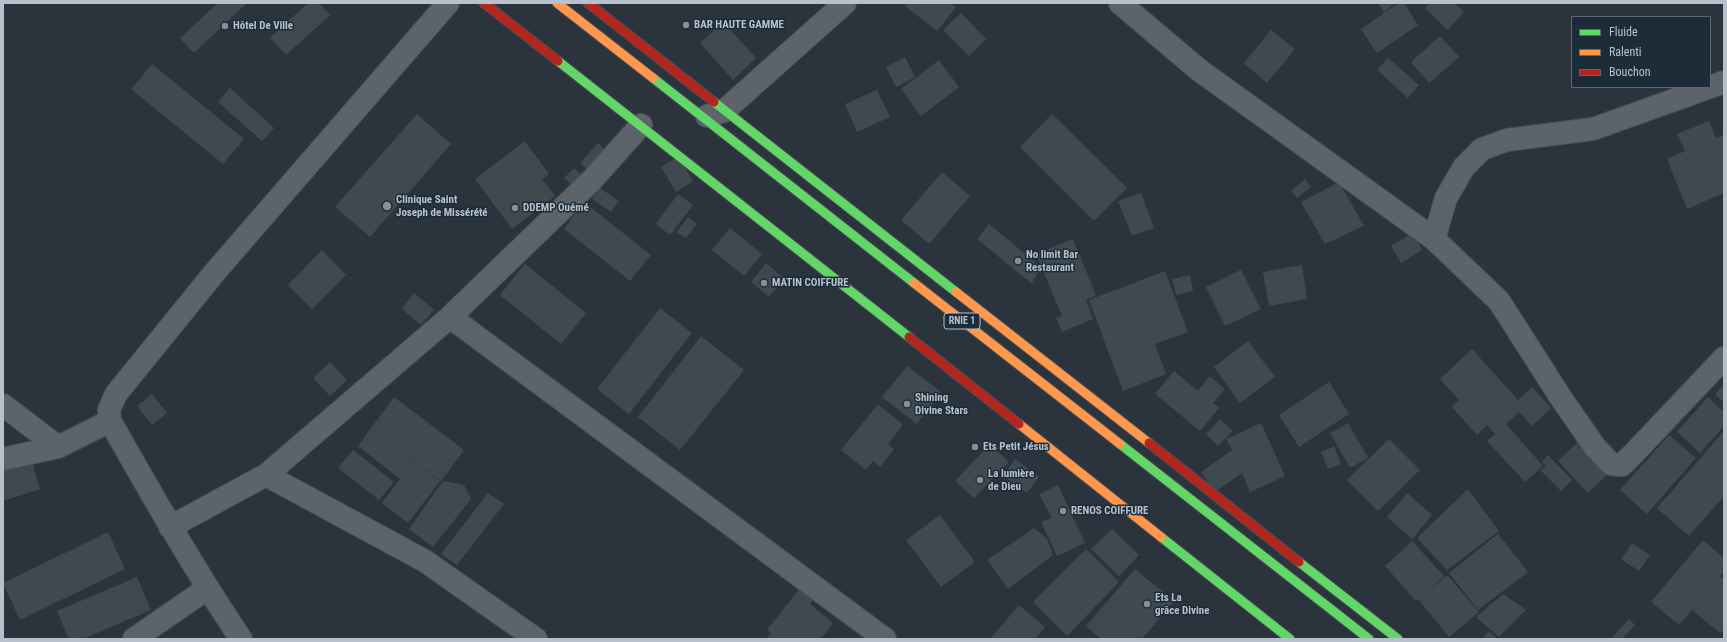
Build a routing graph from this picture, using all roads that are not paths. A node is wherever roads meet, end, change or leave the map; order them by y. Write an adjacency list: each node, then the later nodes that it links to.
1 (448, 3): 17 (street)
2 (484, 3): 12 (main road)
3 (557, 3): 11 (main road, RNIE 1)
4 (588, 3): 10 (main road)
5 (845, 3): 10 (street)
6 (1120, 3): 13 (street)
7 (1724, 82): 8 (street)
8 (1711, 87)
9 (1707, 88): 13 (street)
10 (724, 111): 11 (street); 29 (main road)
11 (702, 117): 28 (main road, RNIE 1)
12 (641, 125): 14 (street); 27 (main road)
13 (1434, 239): 15 (street)
14 (450, 317): 20 (street); 26 (street)
15 (1724, 358)
16 (3, 405): 18 (street)
17 (110, 421): 18 (street); 21 (street)
18 (58, 447): 19 (street)
19 (3, 459)
20 (266, 475): 21 (street); 25 (street)
21 (170, 527): 22 (street)
22 (208, 588): 23 (street); 24 (street)
23 (134, 639)
24 (241, 639)
25 (536, 639)
26 (885, 639)
27 (1290, 639)
28 (1369, 639)
29 (1398, 639)

